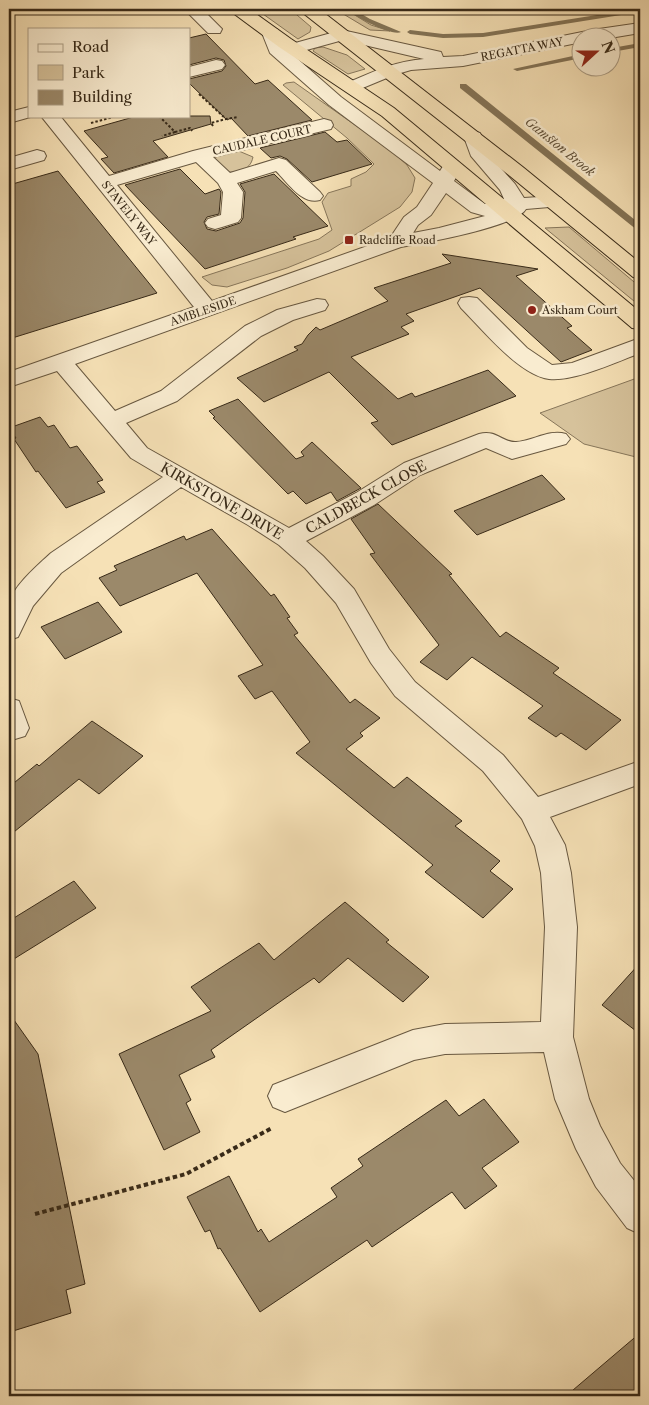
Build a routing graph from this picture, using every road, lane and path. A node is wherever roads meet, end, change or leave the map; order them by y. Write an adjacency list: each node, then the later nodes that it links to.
1 (192, 9): 5 (street)
2 (239, 9): 6 (highway)
3 (309, 9): 7 (highway)
4 (640, 28): 9 (street, REGATTA WAY)
5 (214, 29)
6 (271, 34): 8 (highway); 31 (street)
7 (342, 35): 8 (street); 9 (street); 11 (highway)
8 (294, 49): 14 (highway)
9 (463, 61): 11 (street, REGATTA WAY); 13 (street, REGATTA WAY)
10 (216, 65): 12 (street)
11 (388, 71): 13 (highway); 14 (street, REGATTA WAY)
12 (190, 72)
13 (406, 84): 14 (street, REGATTA WAY); 27 (highway)
14 (353, 87): 31 (highway)
15 (194, 96): 20 (path)
16 (28, 112): 18 (street)
17 (238, 117): 20 (path)
18 (9, 118)
19 (161, 118): 25 (path)
20 (226, 119): 23 (path)
21 (56, 124): 33 (street, STAVELY WAY)
22 (324, 125): 28 (street, CAUDALE COURT)
23 (206, 127)
24 (200, 129): 25 (path)
25 (175, 132): 26 (path)
26 (162, 136)
27 (473, 137): 35 (highway); 36 (street)
28 (200, 154): 32 (street, CAUDALE COURT); 33 (street, CAUDALE COURT)
29 (37, 156): 30 (street)
30 (9, 164)
31 (447, 175): 36 (highway); 38 (street)
32 (226, 180): 34 (street, CAUDALE COURT); 37 (street)
33 (104, 183): 42 (street, STAVELY WAY)
34 (313, 196)
35 (554, 202): 36 (street, AMBLESIDE); 39 (highway)
36 (500, 208): 38 (street, AMBLESIDE); 38 (street, AMBLESIDE); 43 (highway)
37 (215, 223)
38 (397, 242): 42 (street, AMBLESIDE)
39 (640, 273)
40 (469, 304): 44 (street)
41 (318, 305): 47 (street)
42 (208, 310): 45 (street, AMBLESIDE)
43 (640, 323)
44 (640, 345)
45 (61, 362): 46 (street, AMBLESIDE); 47 (street, KIRKSTONE DRIVE)
46 (9, 380)
47 (112, 421): 49 (street, KIRKSTONE DRIVE)
48 (558, 439): 50 (street, CALDBECK CLOSE)
49 (179, 477): 50 (street, KIRKSTONE DRIVE); 51 (street)
50 (288, 539): 53 (street, KIRKSTONE DRIVE)
51 (9, 630)
52 (640, 772): 53 (street)
53 (532, 811): 54 (street, KIRKSTONE DRIVE)
54 (557, 1037): 55 (street); 57 (street, KIRKSTONE DRIVE)
55 (280, 1111): 56 (path)
56 (35, 1214)
57 (640, 1216)

